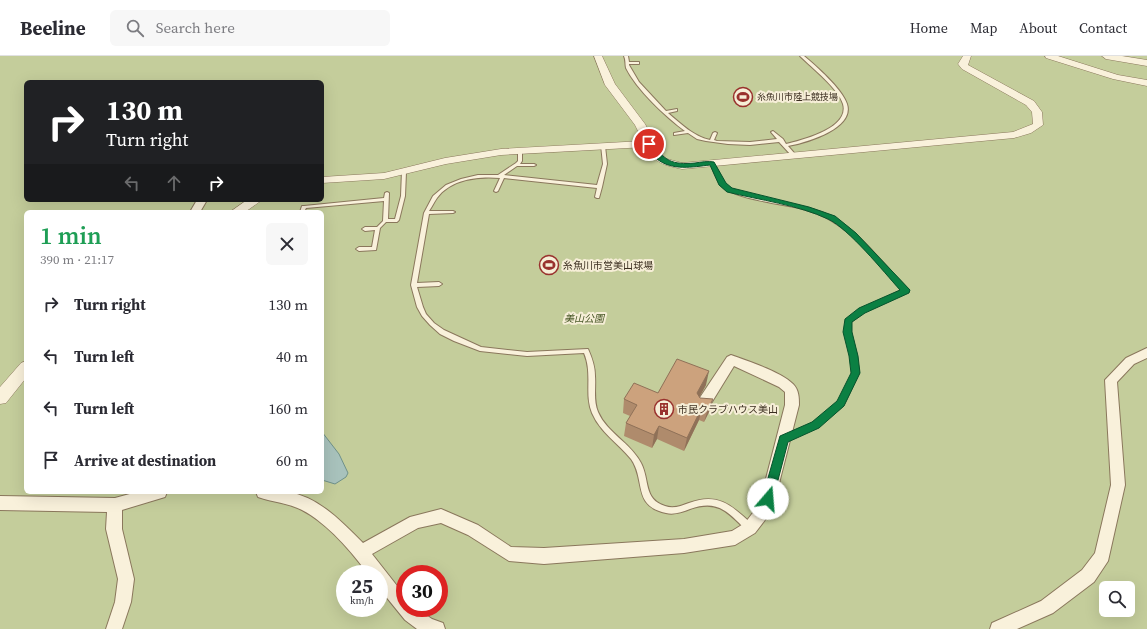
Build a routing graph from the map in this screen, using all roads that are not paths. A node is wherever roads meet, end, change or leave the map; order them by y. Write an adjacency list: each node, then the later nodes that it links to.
1 (598, 56): 19 (street)
2 (626, 56): 7 (lane)
3 (802, 56): 20 (lane)
4 (967, 56): 23 (street)
5 (1049, 56): 10 (street)
6 (1106, 56): 9 (street)
7 (628, 63): 8 (lane); 12 (lane)
8 (638, 63)
9 (1147, 63)
10 (1147, 83)
11 (676, 110): 12 (lane)
12 (666, 112): 13 (lane)
13 (688, 132): 16 (lane); 18 (lane)
14 (773, 132): 17 (lane)
15 (715, 133): 18 (lane)
16 (676, 134)
17 (781, 140): 18 (lane); 20 (lane)
18 (712, 141)
19 (649, 144): 21 (street); 24 (street)
20 (784, 145): 23 (lane)
21 (603, 146): 22 (street); 30 (lane)
22 (520, 151): 25 (lane); 27 (street)
23 (793, 154): 24 (street)
24 (712, 163): 48 (lane)
25 (517, 165): 26 (lane); 28 (lane)
26 (534, 165)
27 (404, 172): 29 (street); 38 (lane)
28 (501, 176): 30 (lane); 31 (lane); 36 (lane)
29 (324, 180)
30 (600, 187): 32 (lane)
31 (496, 191)
32 (598, 198)
33 (253, 202): 34 (street)
34 (239, 210)
35 (303, 210): 38 (lane)
36 (426, 212): 37 (lane); 43 (lane)
37 (453, 212)
38 (385, 220): 39 (lane)
39 (378, 228): 40 (lane); 41 (lane)
40 (365, 229)
41 (359, 249)
42 (439, 284): 43 (lane)
43 (414, 285): 53 (lane)
44 (1147, 352): 59 (street)
45 (24, 370): 46 (street)
46 (0, 398)
47 (702, 406): 48 (street)
48 (784, 439): 53 (street)
49 (153, 494): 52 (street)
50 (270, 494): 54 (street)
51 (0, 503): 52 (street)
52 (115, 505): 57 (street)
53 (750, 528): 54 (street)
54 (361, 552): 55 (street)
55 (371, 565)
56 (388, 587): 58 (street)
57 (114, 629)
58 (437, 629)
59 (998, 629)

